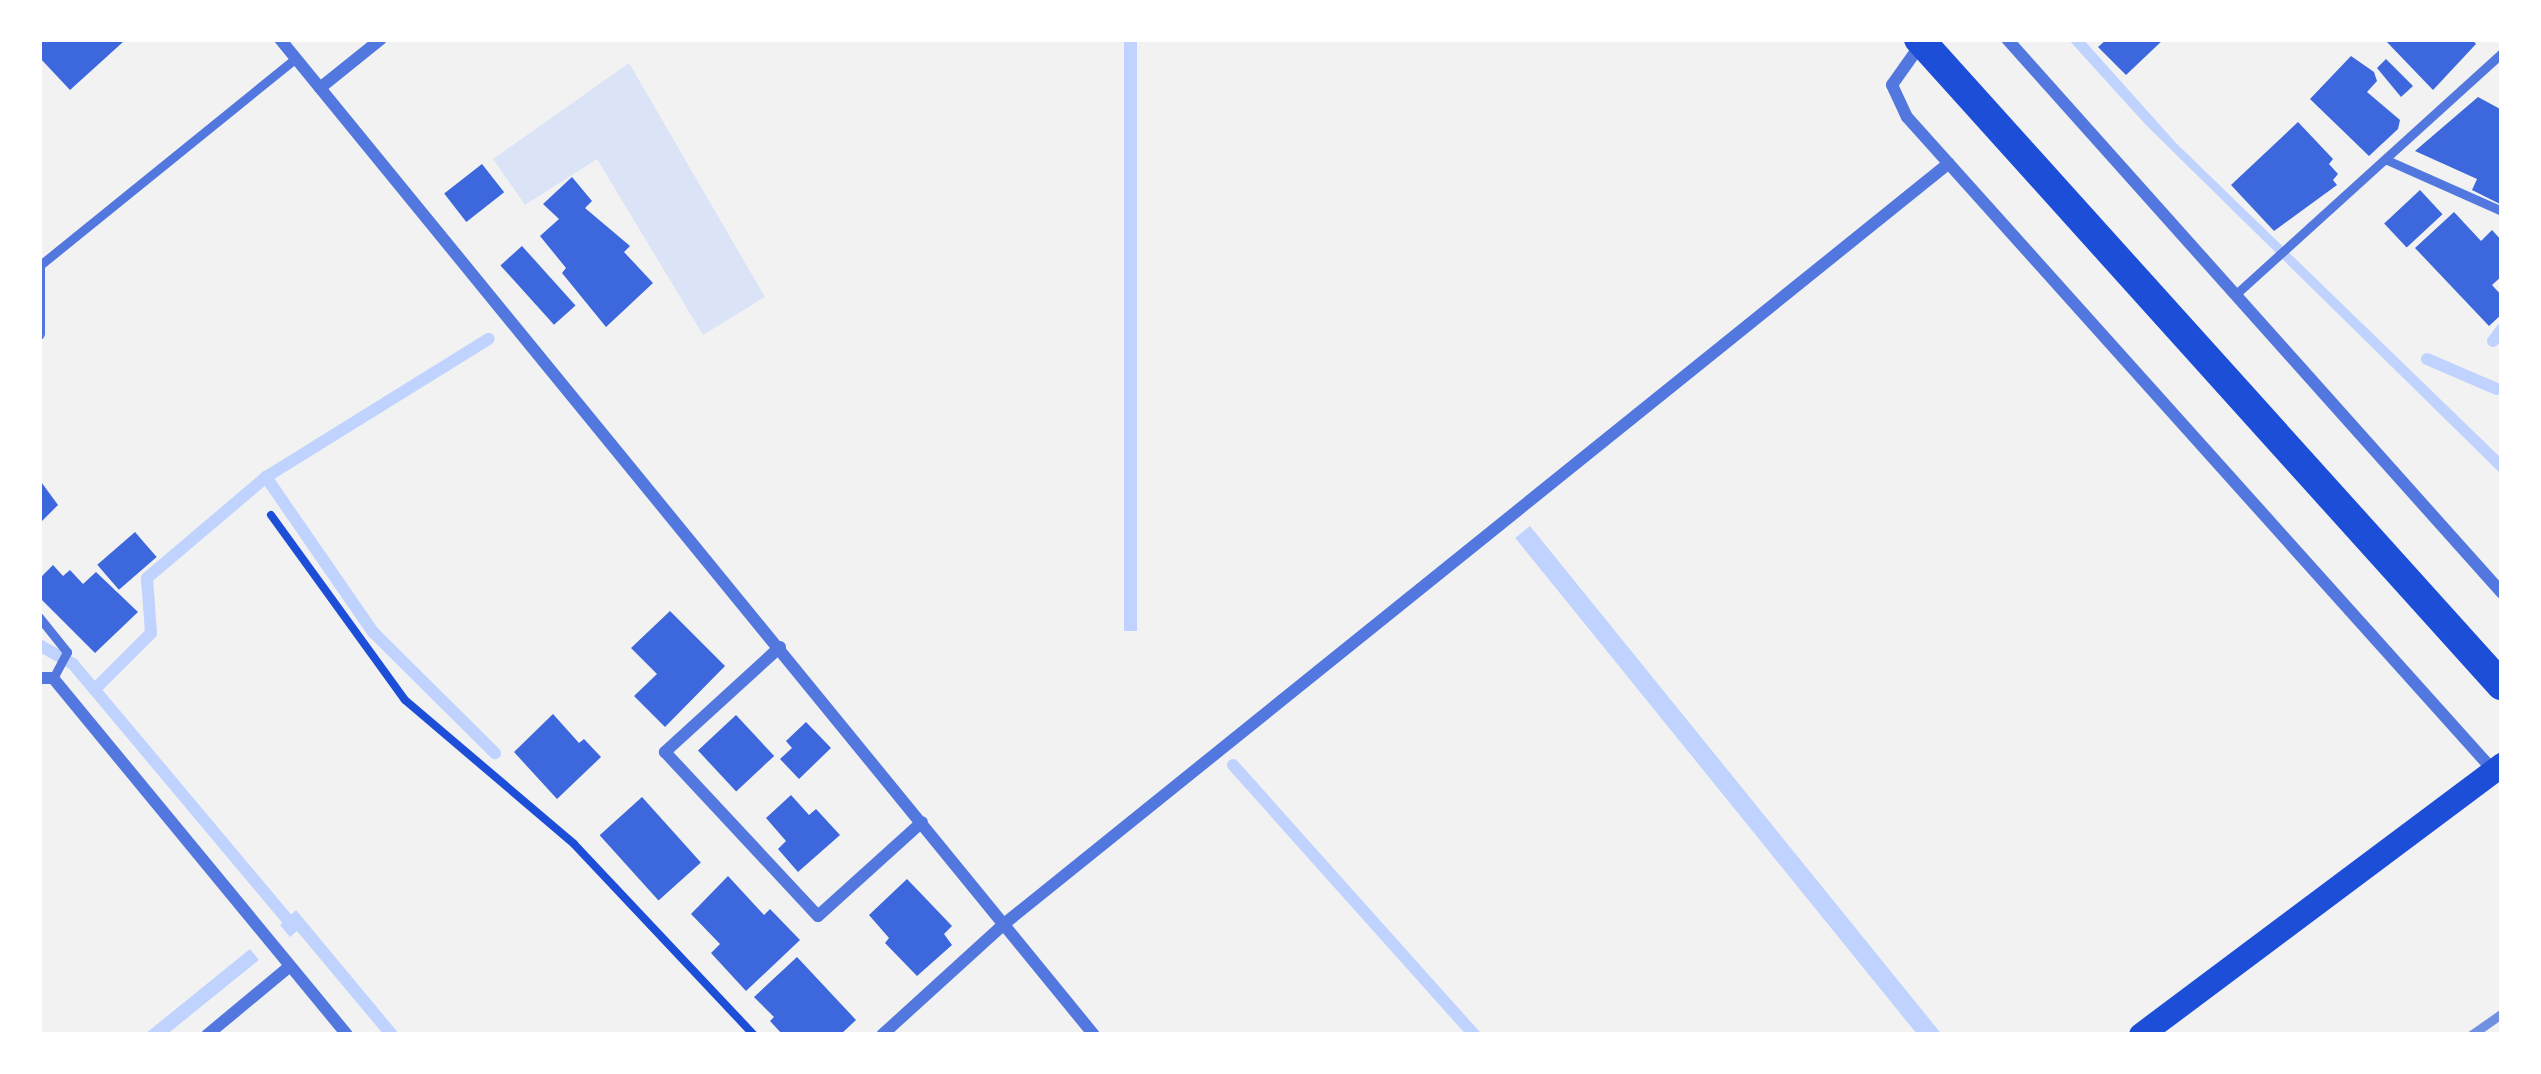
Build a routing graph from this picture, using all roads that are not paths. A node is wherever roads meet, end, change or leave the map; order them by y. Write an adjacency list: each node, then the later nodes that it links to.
1 (280, 39): 6 (street)
2 (381, 39): 7 (street)
3 (2007, 39): 12 (street)
4 (1921, 41): 9 (street); 18 (main road)
5 (2502, 53): 8 (lane)
6 (296, 58): 7 (street); 11 (lane)
7 (320, 88): 16 (street)
8 (2387, 160): 10 (lane); 12 (lane)
9 (1949, 163): 19 (street); 21 (street)
10 (2502, 211)
11 (39, 266): 13 (street)
12 (2236, 294): 14 (street)
13 (39, 334)
14 (2502, 593)
15 (39, 617): 17 (lane)
16 (780, 647): 20 (street); 20 (street)
17 (46, 678): 22 (street)
18 (2501, 686)
19 (2498, 768): 27 (main road)
20 (922, 822): 21 (street)
21 (1004, 924): 25 (street); 26 (street)
22 (289, 967): 23 (street); 24 (street)
23 (207, 1035)
24 (347, 1035)
25 (882, 1035)
26 (1094, 1035)
27 (2140, 1035)

